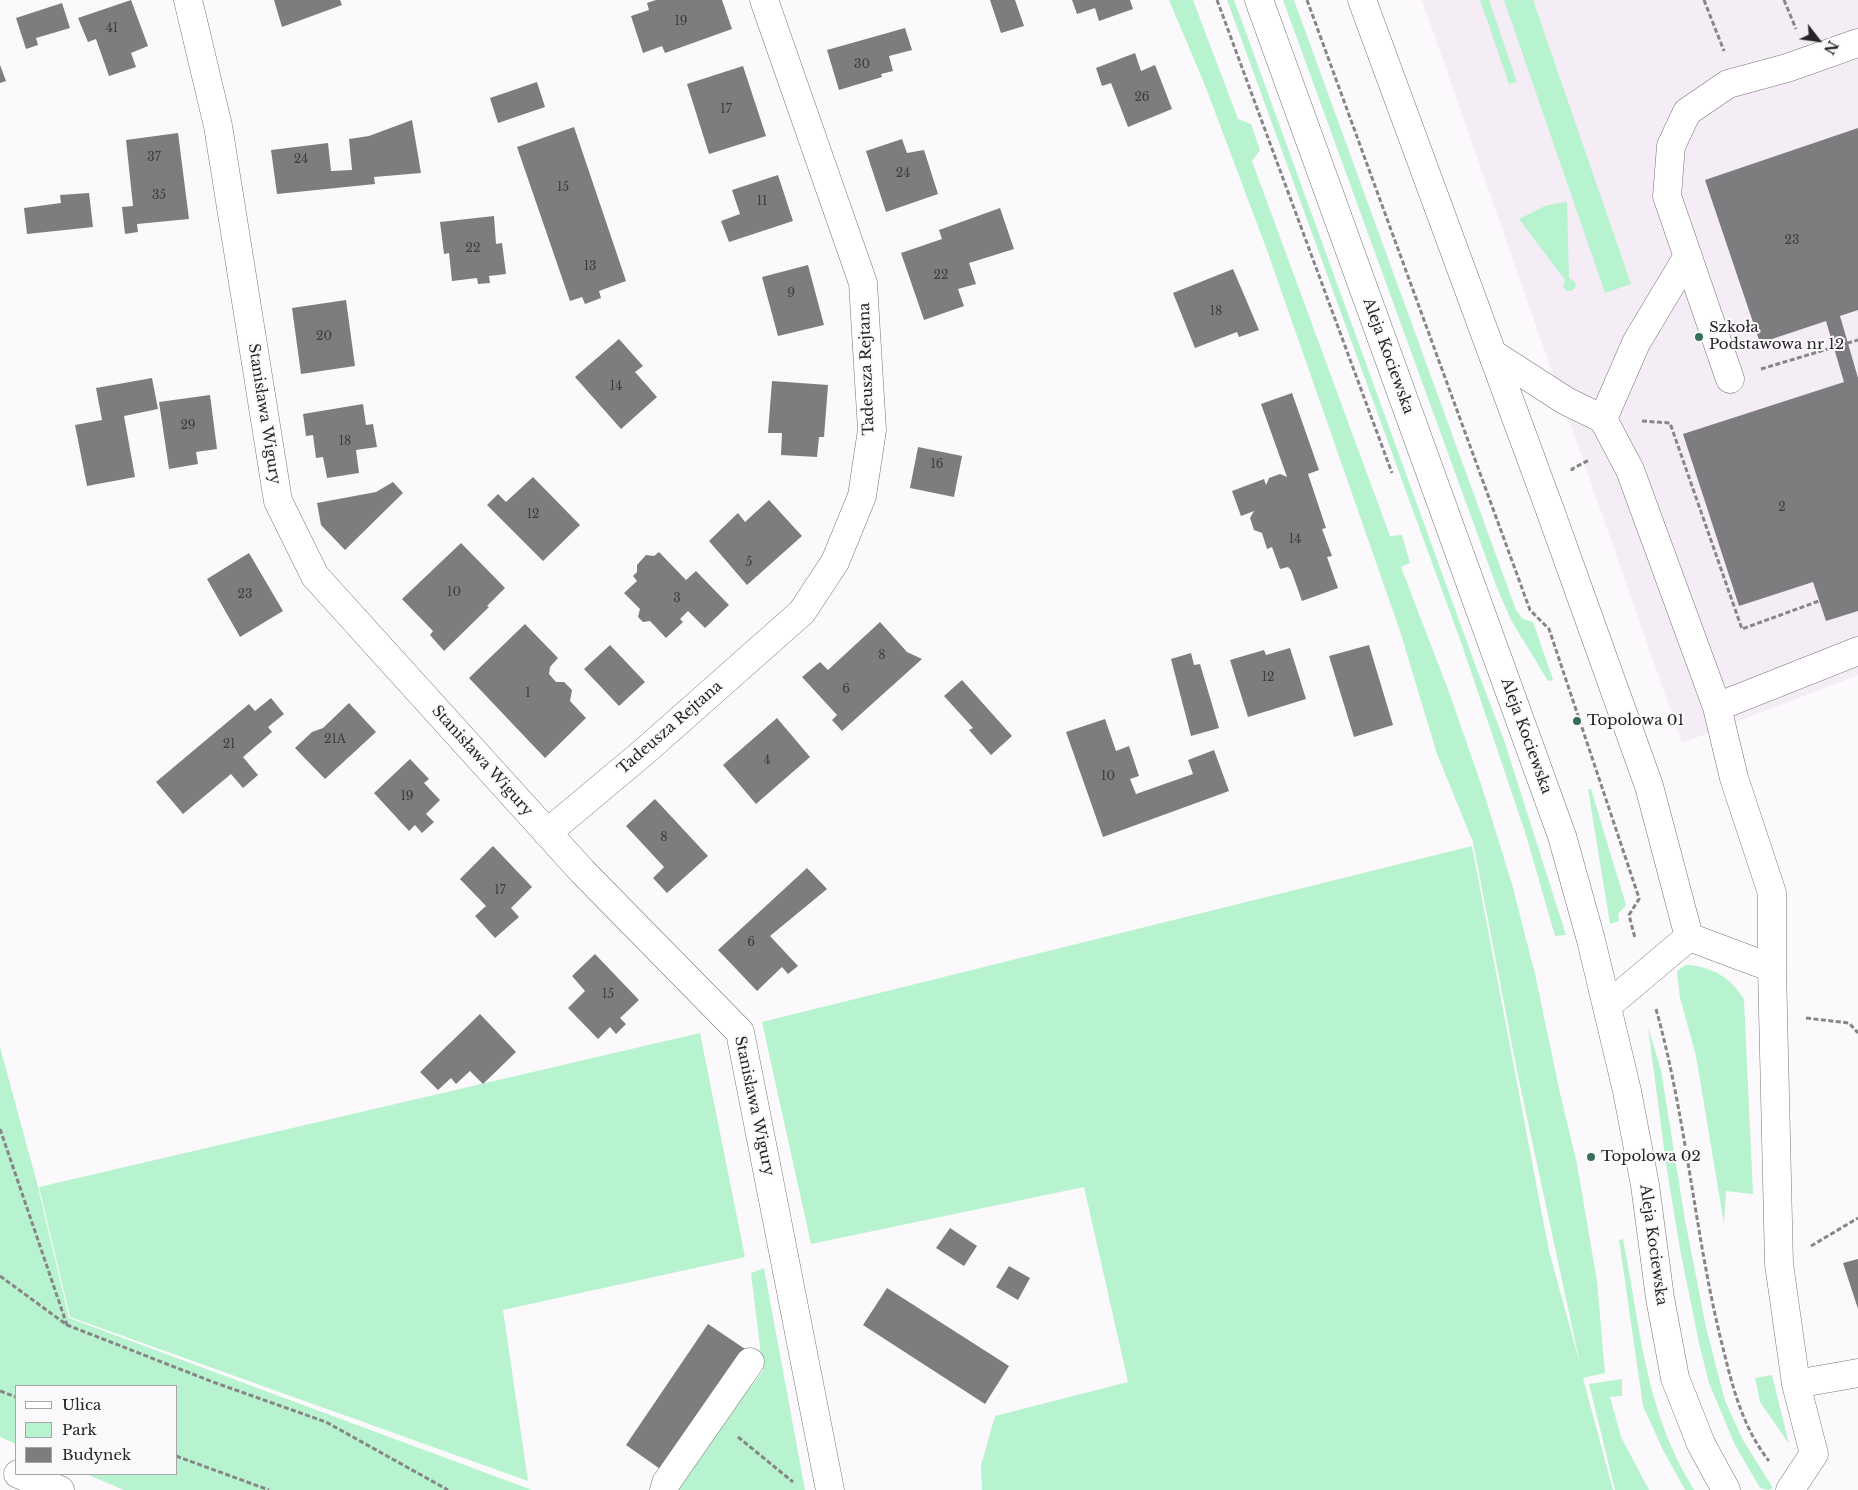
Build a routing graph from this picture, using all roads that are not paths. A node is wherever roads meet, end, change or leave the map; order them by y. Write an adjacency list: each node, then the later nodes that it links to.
1 (188, 0): 12 (street, Stanisława Wigury)
2 (764, 0): 12 (street, Tadeusza Rejtana)
3 (1259, 0): 15 (street, Aleja Kociewska)
4 (1362, 0): 7 (street)
5 (1858, 43): 6 (street)
6 (1688, 256): 8 (street); 9 (street)
7 (1493, 354): 9 (street); 13 (street)
8 (1730, 379)
9 (1603, 419): 11 (street)
10 (1858, 651): 11 (street)
11 (1717, 707): 14 (street)
12 (547, 833): 24 (street, Stanisława Wigury)
13 (1689, 937): 14 (street); 15 (street)
14 (1772, 968): 18 (street)
15 (1607, 1006): 25 (street, Aleja Kociewska)
16 (750, 1362): 23 (street)
17 (1858, 1373): 18 (street)
18 (1796, 1384): 26 (street)
19 (0, 1467): 20 (street)
20 (15, 1472)
21 (22, 1475): 22 (street)
22 (60, 1490)
23 (664, 1490)
24 (830, 1490)
25 (1726, 1490)
26 (1790, 1490)

